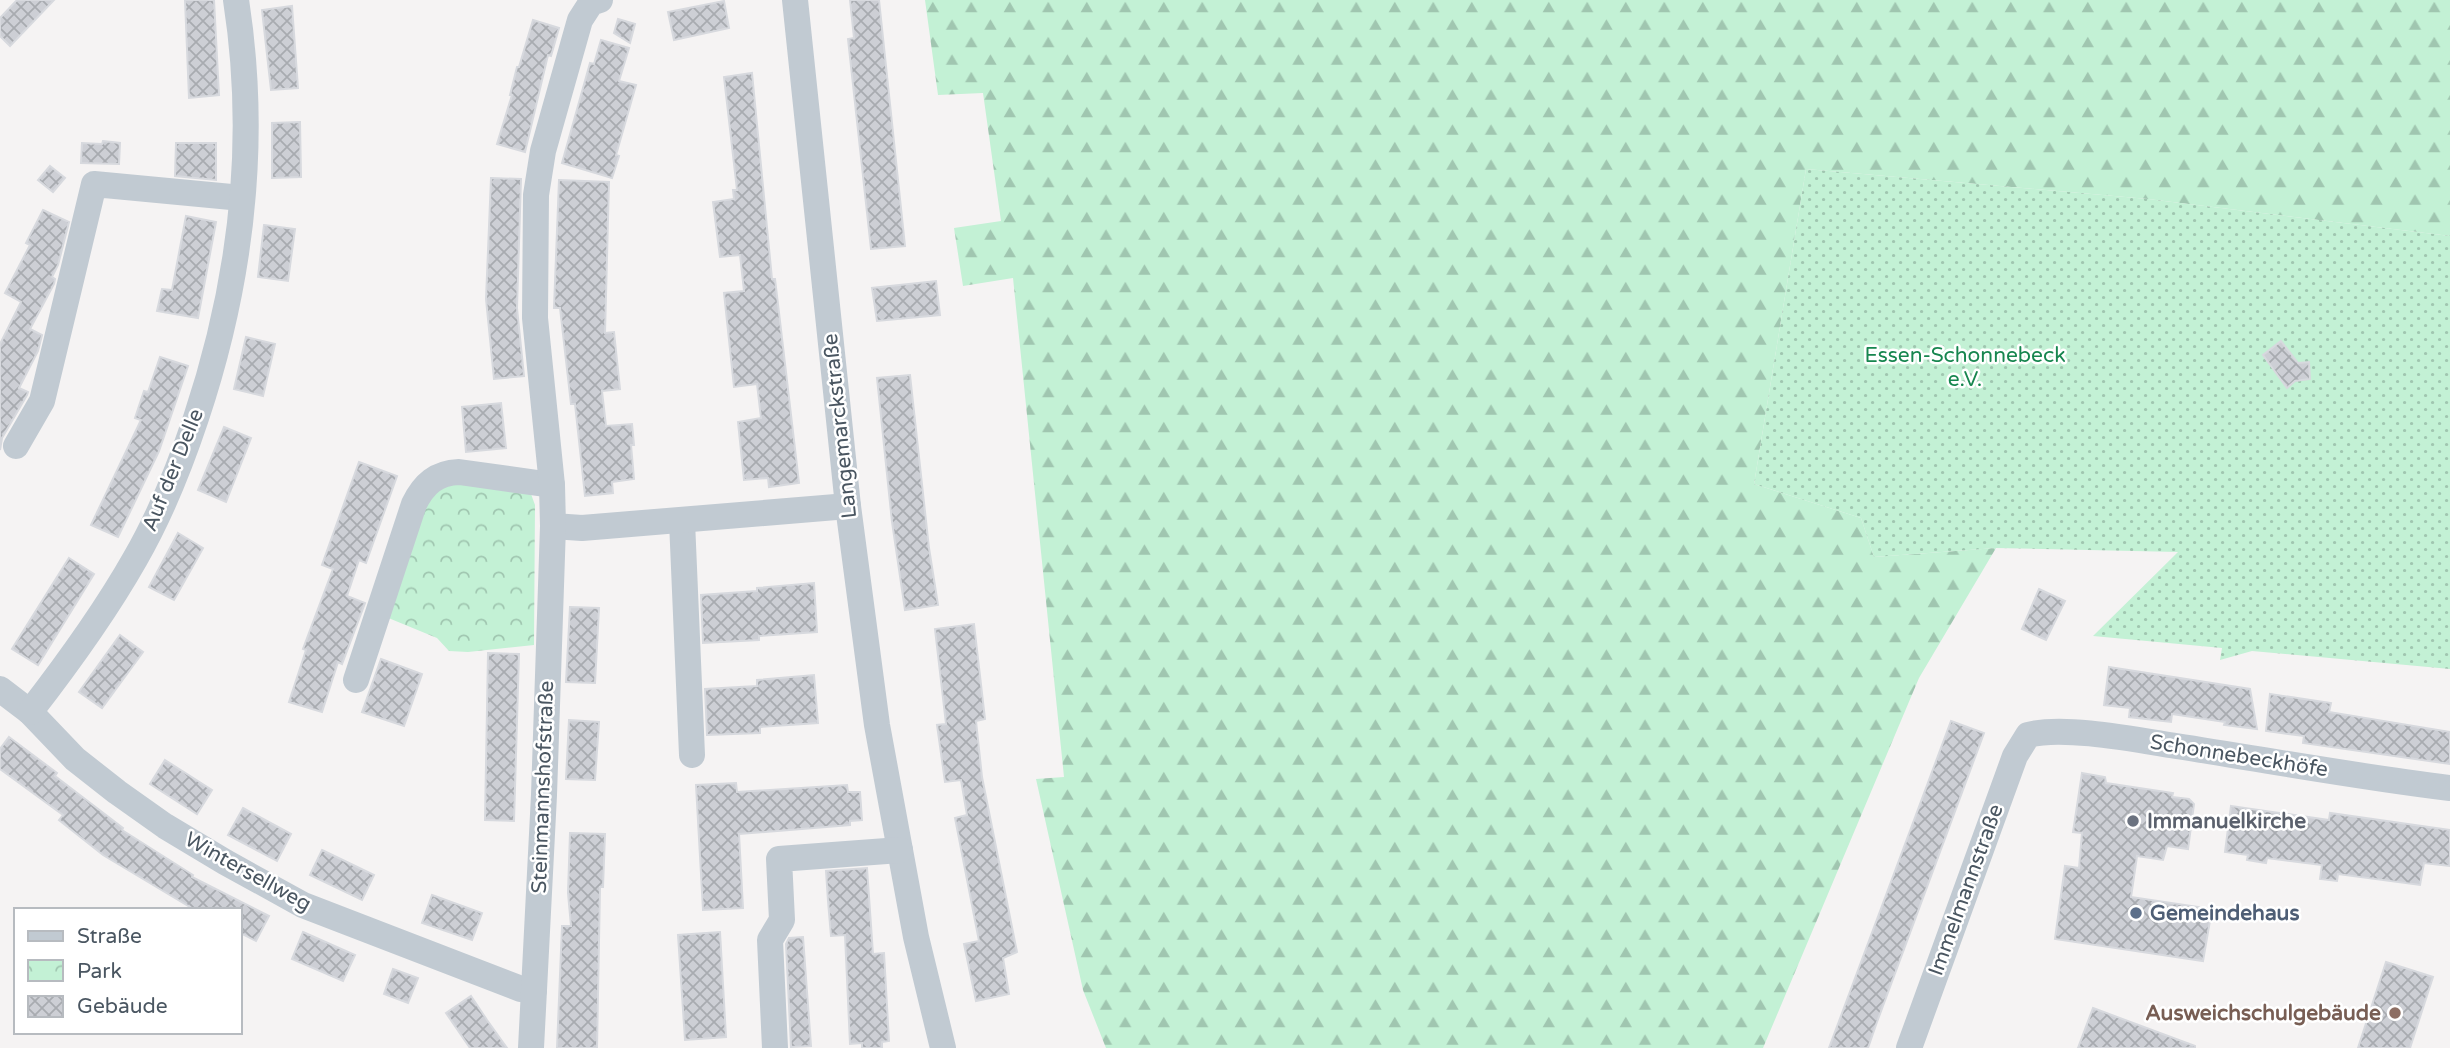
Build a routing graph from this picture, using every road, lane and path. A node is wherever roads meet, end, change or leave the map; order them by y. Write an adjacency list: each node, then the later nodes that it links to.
1 (236, 0): 4 (street, Auf der Delle)
2 (600, 0): 6 (street, Steinmannshofstraße)
3 (795, 0): 7 (street, Langemarckstraße)
4 (242, 198): 5 (street); 12 (street, Auf der Delle)
5 (16, 446)
6 (552, 485): 9 (street, Steinmannshofstraße); 10 (street)
7 (848, 506): 8 (street); 16 (street, Langemarckstraße)
8 (682, 521): 9 (street); 14 (street)
9 (553, 526): 17 (street, Steinmannshofstraße)
10 (356, 680)
11 (0, 689): 12 (street, Wintersellweg)
12 (30, 712): 17 (street, Wintersellweg)
13 (2028, 735): 15 (street, Schonnebeckhöfe); 21 (street, Immelmannstraße)
14 (692, 755)
15 (2450, 788)
16 (900, 850): 19 (street); 20 (street, Langemarckstraße)
17 (534, 990): 18 (street, Steinmannshofstraße)
18 (531, 1048)
19 (775, 1048)
20 (943, 1048)
21 (1909, 1048)

